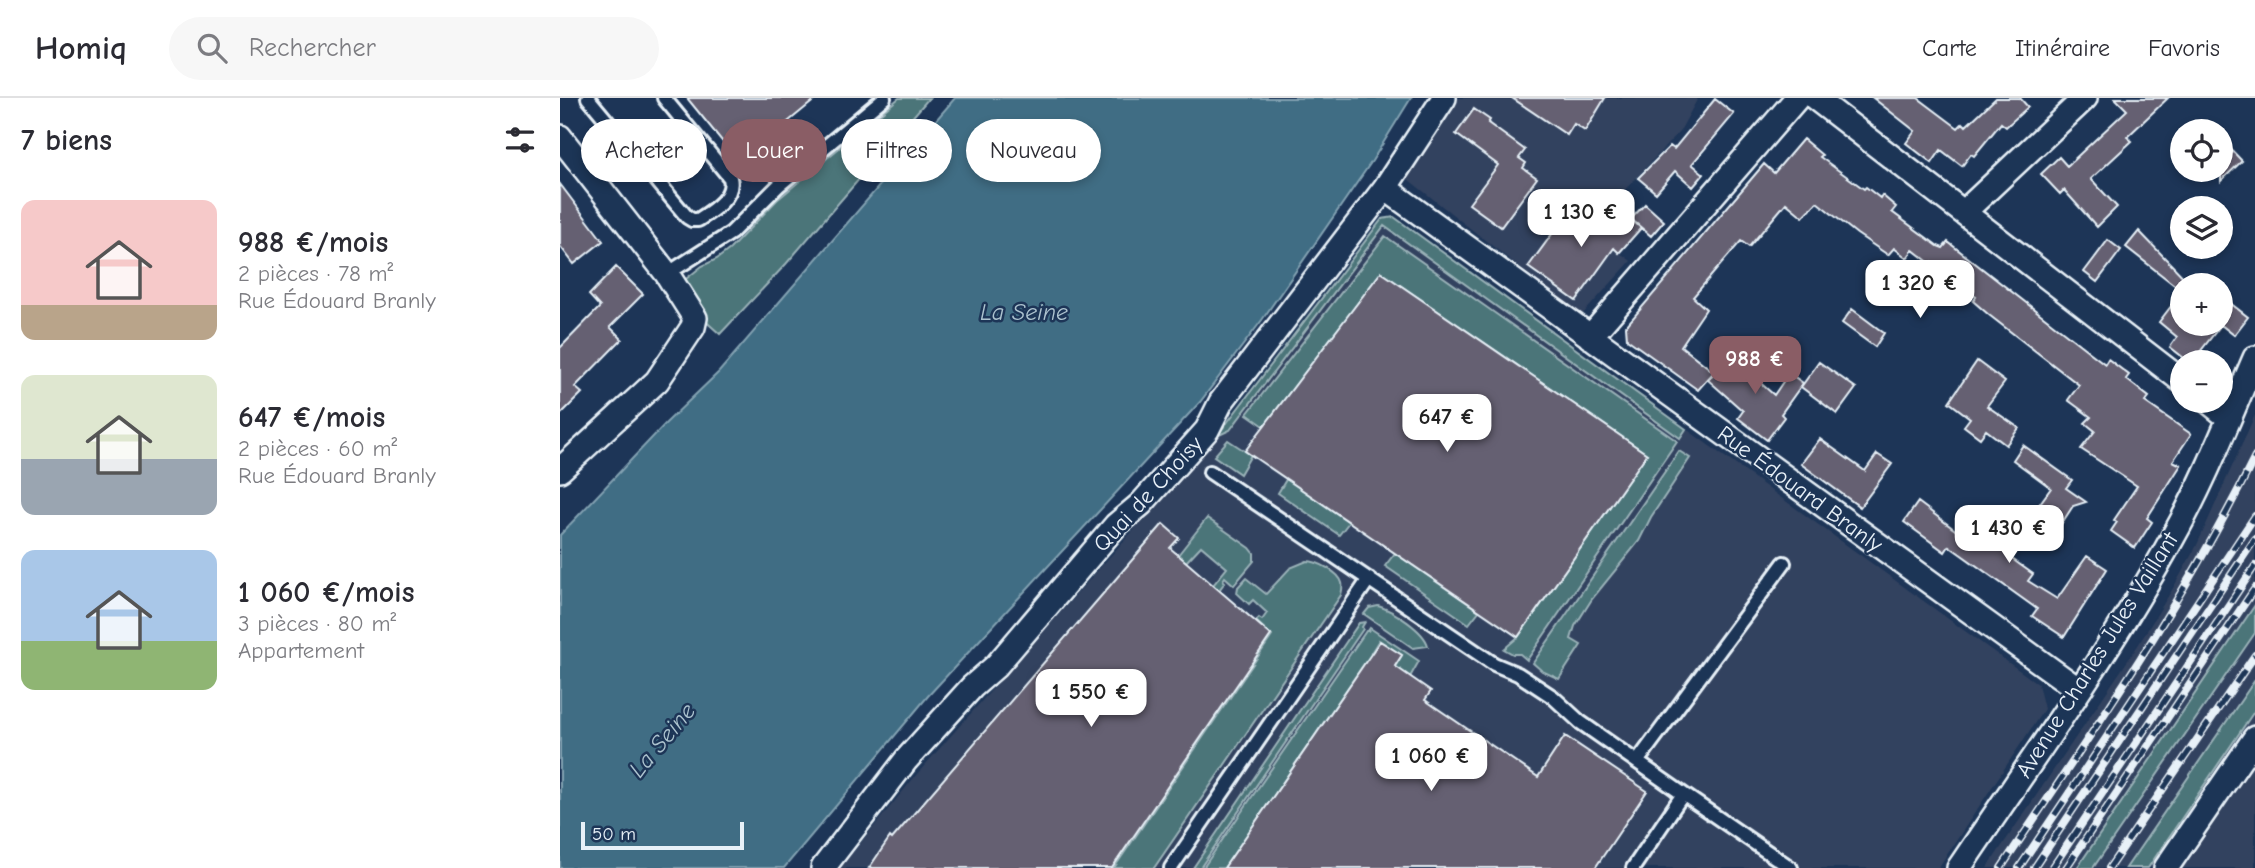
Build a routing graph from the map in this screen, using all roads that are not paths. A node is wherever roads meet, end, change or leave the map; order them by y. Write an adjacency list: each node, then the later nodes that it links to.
1 (588, 98): 2 (lane)
2 (664, 98)
3 (884, 98): 11 (lane)
4 (1444, 98): 9 (street, Quai de Choisy)
5 (1797, 98): 12 (street)
6 (1815, 98): 10 (street)
7 (2085, 98): 10 (street)
8 (560, 137): 11 (street)
9 (1385, 188): 12 (street, Rue Édouard Branly); 25 (street, Quai de Choisy)
10 (1964, 212): 14 (street)
11 (667, 274): 17 (street)
12 (1590, 337): 21 (street, Rue Édouard Branly)
13 (2255, 358): 16 (street, Avenue Charles Jules Vaillant)
14 (2170, 372)
15 (2223, 413): 16 (street)
16 (2229, 418): 21 (street, Avenue Charles Jules Vaillant)
17 (560, 468)
18 (1210, 472): 20 (lane)
19 (1784, 563): 23 (lane)
20 (1369, 579): 23 (lane); 26 (lane)
21 (2079, 690): 29 (street, Avenue Charles Jules Vaillant)
22 (2255, 738): 30 (street)
23 (1637, 762): 24 (lane)
24 (1683, 793): 27 (lane); 28 (lane)
25 (822, 868)
26 (1171, 868)
27 (1633, 868)
28 (1791, 868)
29 (1959, 868)
30 (2166, 868)

